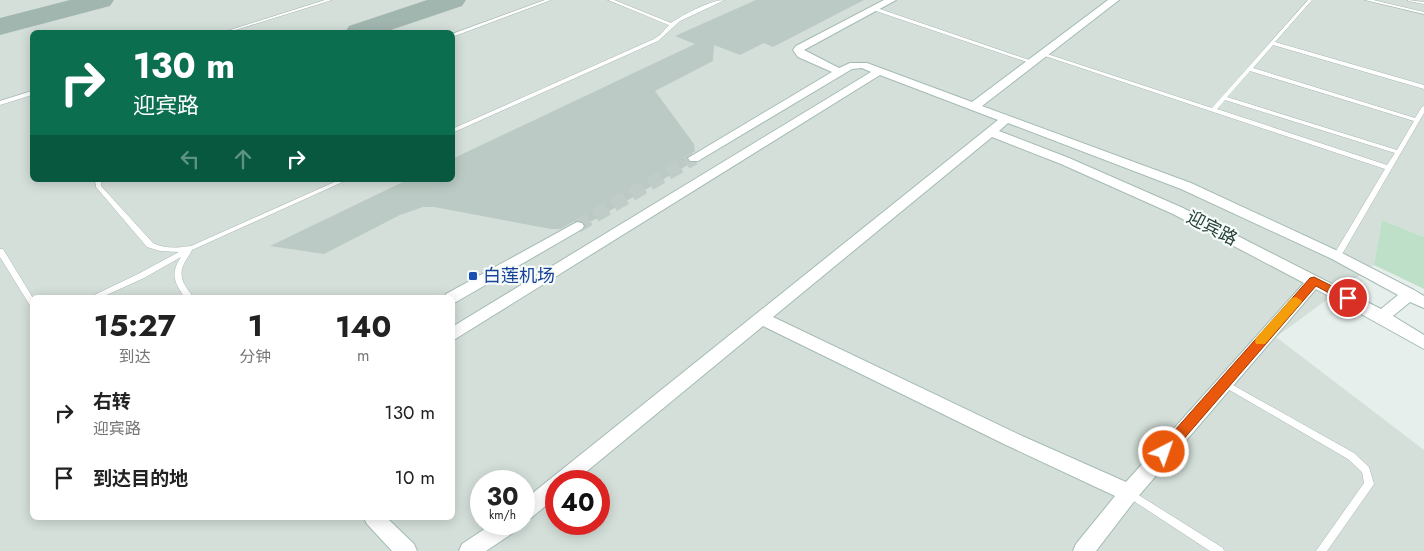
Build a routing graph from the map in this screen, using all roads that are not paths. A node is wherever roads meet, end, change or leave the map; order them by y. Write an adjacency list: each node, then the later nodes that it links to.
1 (330, 0): 15 (lane)
2 (549, 0): 16 (lane)
3 (610, 0): 14 (lane)
4 (723, 0): 14 (lane)
5 (891, 0): 12 (street)
6 (1114, 0): 18 (street)
7 (1310, 0): 17 (lane)
8 (1367, 0): 10 (lane)
9 (1410, 0): 11 (lane)
10 (1388, 2): 13 (lane)
11 (1424, 3)
12 (875, 9): 19 (lane); 22 (street)
13 (1424, 13)
14 (672, 25): 33 (lane)
15 (232, 30)
16 (455, 35)
17 (1272, 43): 20 (lane); 23 (lane)
18 (1042, 54): 19 (street); 29 (lane)
19 (1032, 62): 27 (street)
20 (1248, 69): 25 (lane); 31 (lane)
21 (879, 71): 22 (street, 迎宾路); 27 (street, 迎宾路); 54 (street)
22 (840, 72): 37 (street, 迎宾路)
23 (1424, 87)
24 (30, 94): 26 (lane)
25 (1224, 98): 29 (lane); 32 (lane)
26 (0, 103)
27 (973, 107): 30 (street, 迎宾路)
28 (1424, 108): 31 (lane)
29 (1213, 110): 35 (lane)
30 (1005, 120): 34 (street); 44 (street, 迎宾路)
31 (1417, 120): 36 (lane)
32 (1324, 129): 35 (lane); 36 (lane)
33 (455, 130)
34 (990, 132): 45 (street, 迎宾路); 53 (street)
35 (1316, 144): 38 (lane)
36 (1398, 152): 38 (lane)
37 (694, 158)
38 (1389, 168): 44 (lane)
39 (98, 182): 42 (lane)
40 (340, 182): 42 (lane)
41 (577, 226): 49 (street)
42 (192, 248): 47 (lane); 48 (lane)
43 (0, 251): 50 (lane)
44 (1337, 256): 46 (street, 迎宾路)
45 (1314, 281): 52 (street, 迎宾路); 56 (street)
46 (1409, 294): 51 (street, 迎宾路); 52 (street)
47 (99, 295)
48 (188, 295)
49 (455, 296)
50 (30, 299)
51 (1424, 303)
52 (1382, 316): 55 (street, 迎宾路)
53 (761, 318): 57 (street); 58 (street)
54 (455, 333)
55 (1424, 343)
56 (1224, 383): 58 (street); 67 (lane)
57 (574, 470)
58 (1129, 493): 65 (street); 66 (lane)
59 (545, 494): 60 (street)
60 (535, 503)
61 (376, 520): 63 (street)
62 (493, 535): 64 (street)
63 (407, 551)
64 (469, 551)
65 (1084, 551)
66 (1219, 551)
67 (1321, 551)

